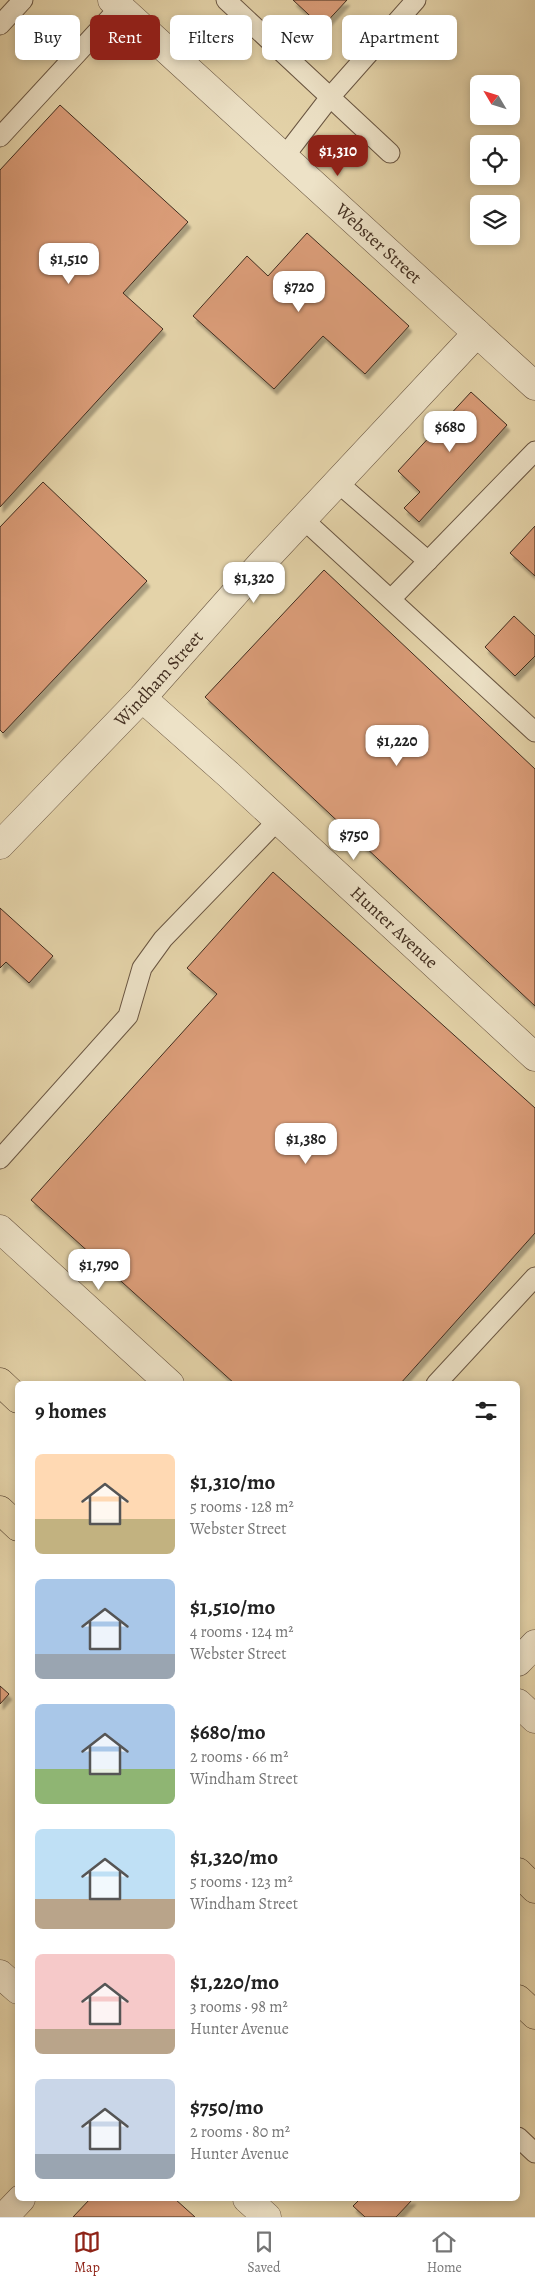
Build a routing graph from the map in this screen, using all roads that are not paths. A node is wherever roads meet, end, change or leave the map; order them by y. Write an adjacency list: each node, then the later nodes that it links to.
1 (226, 0): 6 (lane)
2 (416, 0): 6 (lane)
3 (20, 1): 5 (lane)
4 (116, 4): 7 (lane); 9 (street, Webster Street)
5 (0, 25)
6 (331, 96): 8 (lane); 9 (lane)
7 (0, 137)
8 (390, 153)
9 (284, 157): 10 (street, Webster Street)
10 (477, 333): 11 (street, Webster Street); 13 (street, Windham Street)
11 (535, 386)
12 (535, 451): 15 (lane)
13 (337, 482): 14 (street, Windham Street); 15 (lane)
14 (303, 518): 16 (lane); 17 (street, Windham Street)
15 (428, 561): 16 (lane)
16 (391, 599): 18 (lane)
17 (142, 698): 19 (street, Hunter Avenue); 20 (street, Windham Street)
18 (535, 732)
19 (278, 820): 21 (street, Hunter Avenue); 22 (lane)
20 (0, 845)
21 (535, 1057)
22 (0, 1159)
23 (0, 1229): 25 (street)
24 (535, 1277): 26 (lane)
25 (167, 1381)
26 (439, 1381)
27 (0, 1382): 28 (highway)
28 (15, 1396)
29 (0, 1510): 30 (highway)
30 (15, 1524)
31 (535, 1644): 32 (street)
32 (520, 1660)
33 (520, 1705): 34 (street)
34 (535, 1719)
35 (520, 1874): 36 (highway)
36 (535, 1889)
37 (0, 1974): 38 (street)
38 (15, 1987)
39 (520, 2001): 40 (highway)
40 (535, 2015)
41 (520, 2139): 42 (lane)
42 (535, 2153)
43 (19, 2201): 45 (street)
44 (249, 2201): 46 (street)
45 (4, 2217)
46 (267, 2217)

